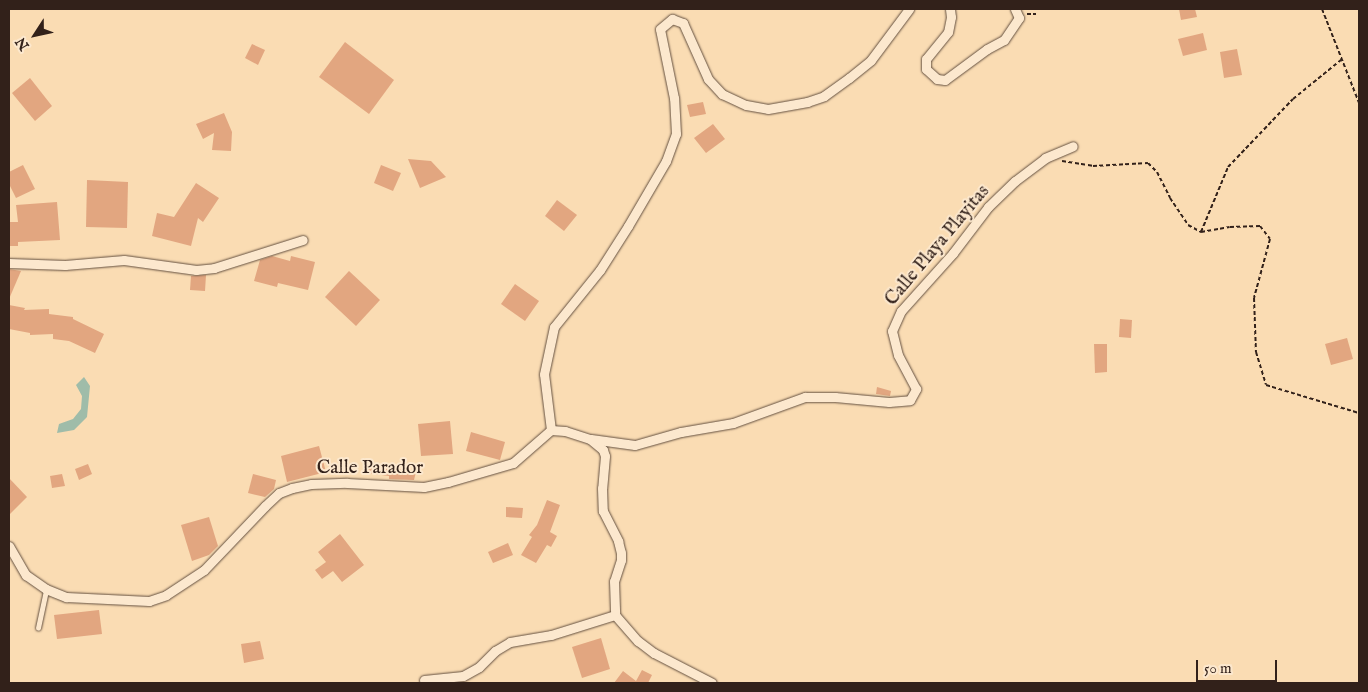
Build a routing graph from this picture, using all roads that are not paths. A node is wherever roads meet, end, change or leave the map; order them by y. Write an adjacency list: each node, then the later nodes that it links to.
1 (909, 9): 7 (street)
2 (950, 9): 3 (street)
3 (1015, 9)
4 (1073, 146): 8 (street, Calle Playa Playitas)
5 (302, 240): 6 (street)
6 (9, 263)
7 (551, 430): 8 (street); 10 (street, Calle Parador)
8 (590, 439): 11 (street)
9 (9, 546): 10 (street, Calle Parador)
10 (46, 589): 12 (lane)
11 (615, 615): 13 (street); 14 (street)
12 (38, 628)
13 (424, 680)
14 (712, 683)

